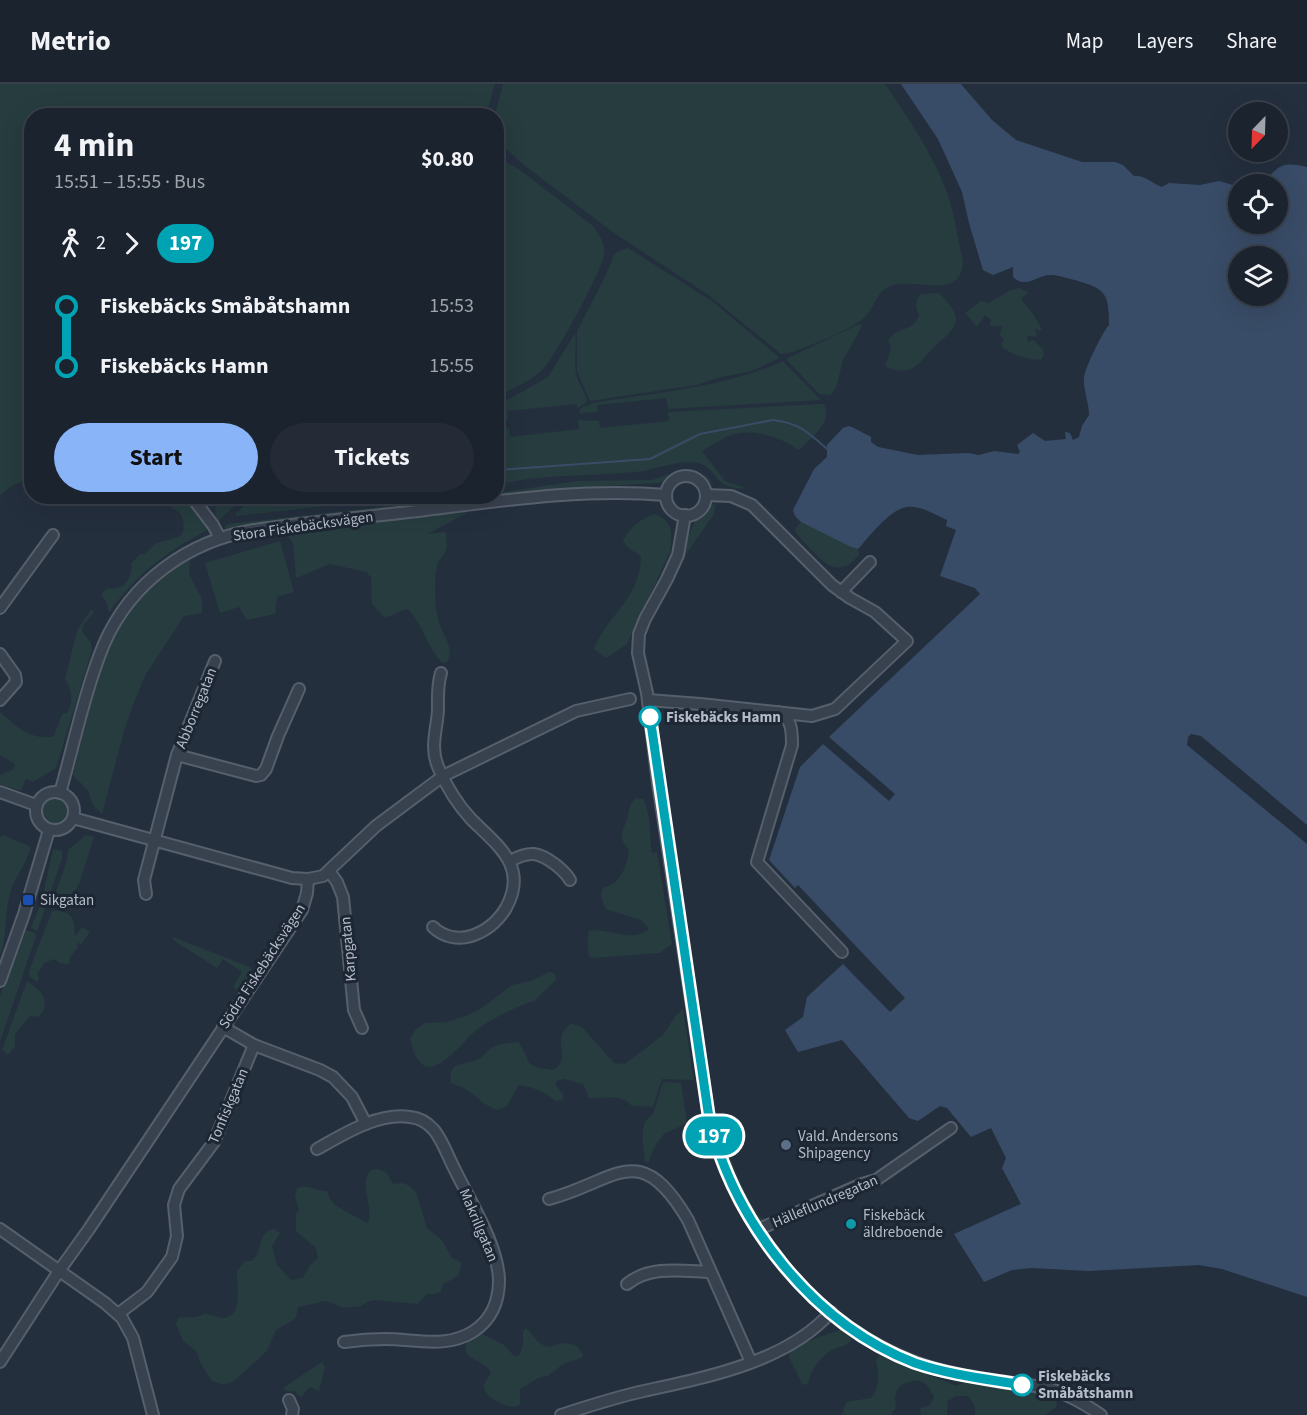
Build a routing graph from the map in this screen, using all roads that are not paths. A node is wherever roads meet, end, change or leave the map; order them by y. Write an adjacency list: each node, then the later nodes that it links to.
1 (666, 495): 2 (street); 3 (street, Stora Fiskebäcksvägen); 6 (street)
2 (706, 495): 6 (street); 10 (street)
3 (504, 501)
4 (197, 504): 8 (street)
5 (475, 504): 8 (street, Stora Fiskebäcksvägen)
6 (685, 515): 18 (street, Hälleflundregatan)
7 (53, 536): 11 (street)
8 (220, 538): 23 (street, Stora Fiskebäcksvägen)
9 (870, 562): 10 (street)
10 (841, 591): 19 (street)
11 (0, 608)
12 (0, 654): 17 (street)
13 (215, 661): 20 (street, Abborregatan)
14 (441, 673): 21 (street)
15 (299, 689): 20 (street, Abborregatan)
16 (630, 699): 21 (street)
17 (0, 700)
18 (648, 700): 19 (street); 44 (street, Hälleflundregatan)
19 (777, 712): 34 (street)
20 (177, 755): 27 (street, Abborregatan)
21 (443, 776): 28 (street); 29 (street)
22 (0, 792): 24 (street)
23 (60, 793): 24 (street); 25 (street)
24 (36, 806): 26 (street)
25 (73, 818): 26 (street); 27 (street)
26 (49, 830): 35 (street)
27 (154, 841): 30 (street); 32 (street)
28 (510, 861): 31 (street); 33 (street)
29 (329, 871): 30 (street); 37 (street, Karpgatan)
30 (308, 879): 36 (street, Södra Fiskebäcksvägen)
31 (570, 880)
32 (146, 894)
33 (433, 927)
34 (842, 952)
35 (0, 981)
36 (223, 1027): 38 (street); 45 (street, Södra Fiskebäcksvägen)
37 (362, 1028)
38 (254, 1045): 39 (street); 49 (street, Tonfiskgatan)
39 (366, 1124): 41 (street, Makrillgatan); 50 (street, Makrillgatan)
40 (951, 1128): 44 (street, Hälleflundregatan)
41 (317, 1149)
42 (549, 1199): 46 (street)
43 (0, 1229): 45 (street)
44 (757, 1230): 48 (street, Hälleflundregatan)
45 (59, 1271): 49 (street); 51 (street, Södra Fiskebäcksvägen)
46 (710, 1272): 47 (street); 52 (street)
47 (627, 1284)
48 (831, 1312): 52 (street); 54 (street, Hälleflundregatan)
49 (118, 1314): 56 (street)
50 (344, 1342)
51 (0, 1362)
52 (751, 1362): 55 (street)
53 (289, 1400): 57 (street)
54 (1097, 1412)
55 (564, 1414)
56 (153, 1415)
57 (292, 1415)

